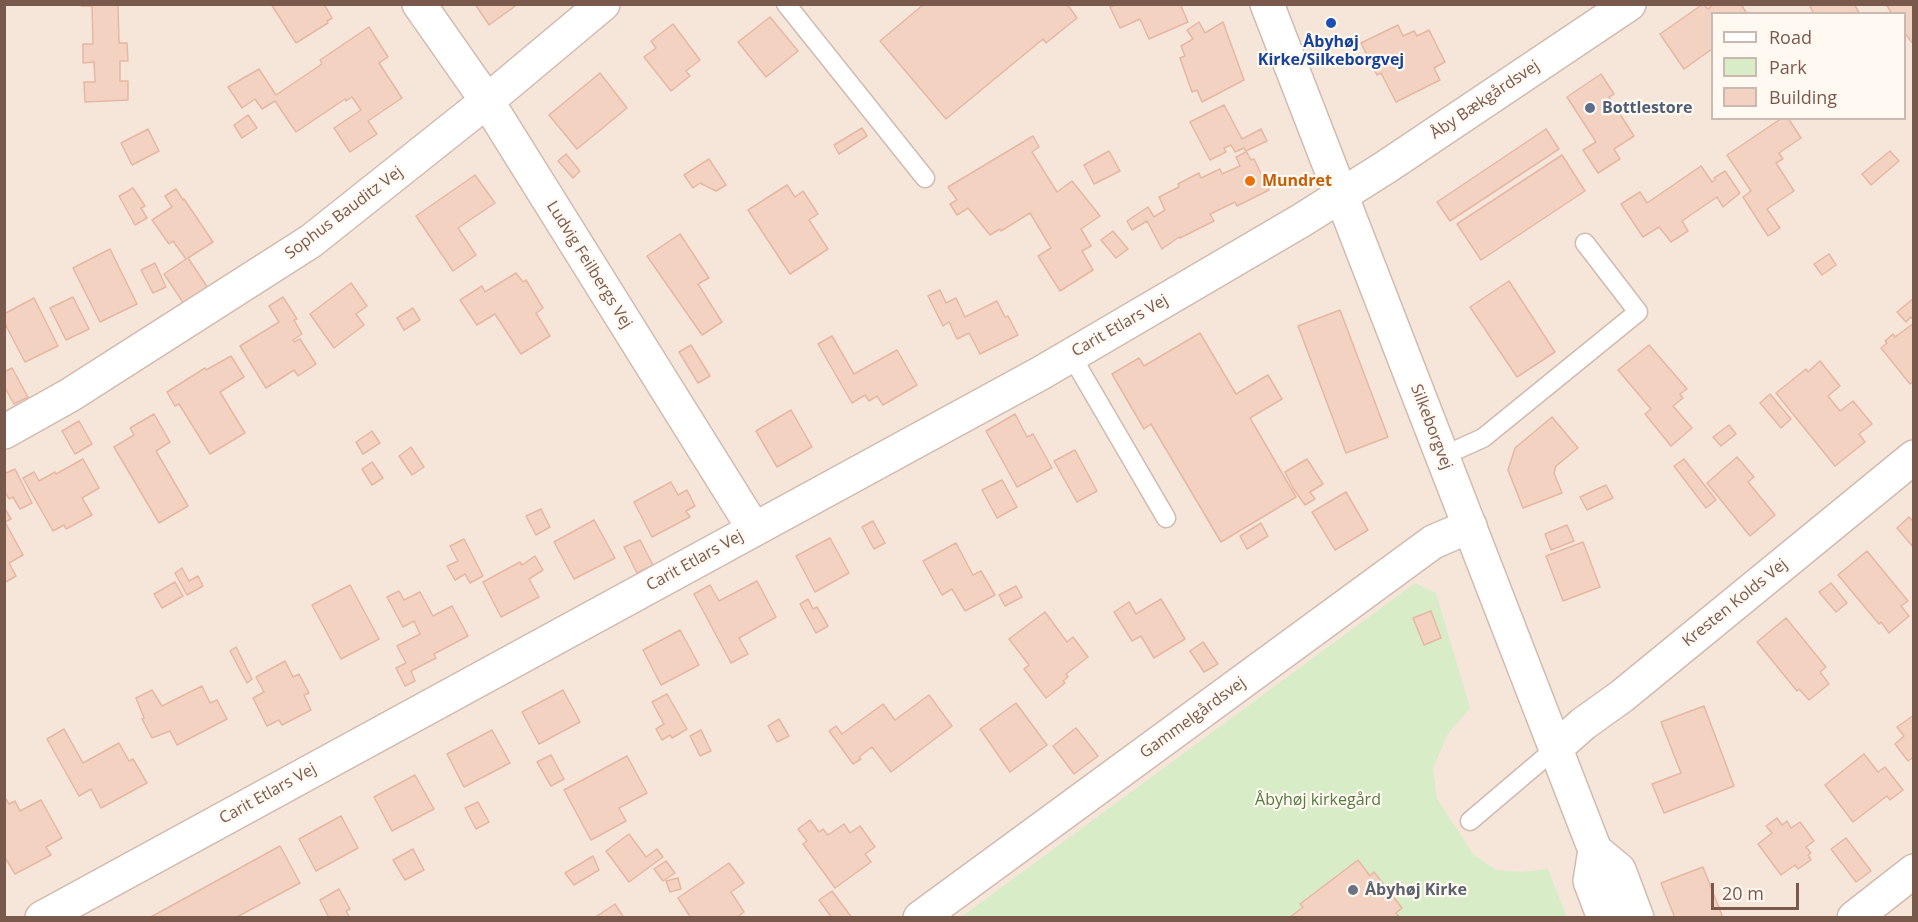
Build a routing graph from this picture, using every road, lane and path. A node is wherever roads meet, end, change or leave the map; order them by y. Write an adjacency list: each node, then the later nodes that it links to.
1 (419, 4): 6 (street, Ludvig Feilbergs Vej)
2 (603, 4): 6 (street, Sophus Bauditz Vej)
3 (786, 4): 7 (lane)
4 (1268, 4): 8 (street, Silkeborgvej)
5 (1629, 4): 8 (street, Åby Bækgårdsvej)
6 (487, 101): 11 (street, Sophus Bauditz Vej); 16 (street, Ludvig Feilbergs Vej)
7 (925, 177)
8 (1341, 195): 10 (street, Carit Etlars Vej); 12 (street, Silkeborgvej)
9 (1585, 243): 12 (lane)
10 (1071, 355): 14 (lane); 16 (street, Carit Etlars Vej)
11 (4, 432)
12 (1443, 456): 15 (street, Silkeborgvej)
13 (1914, 457): 17 (street, Kresten Kolds Vej)
14 (1166, 518)
15 (1470, 526): 17 (street, Silkeborgvej); 22 (street, Gammelgårdsvej)
16 (754, 529): 21 (street, Carit Etlars Vej)
17 (1556, 748): 18 (lane); 19 (street, Silkeborgvej)
18 (1470, 821)
19 (1595, 850): 23 (street); 24 (street, Silkeborgvej)
20 (1914, 871): 25 (street)
21 (42, 918)
22 (920, 918)
23 (1604, 918)
24 (1637, 918)
25 (1854, 918)

